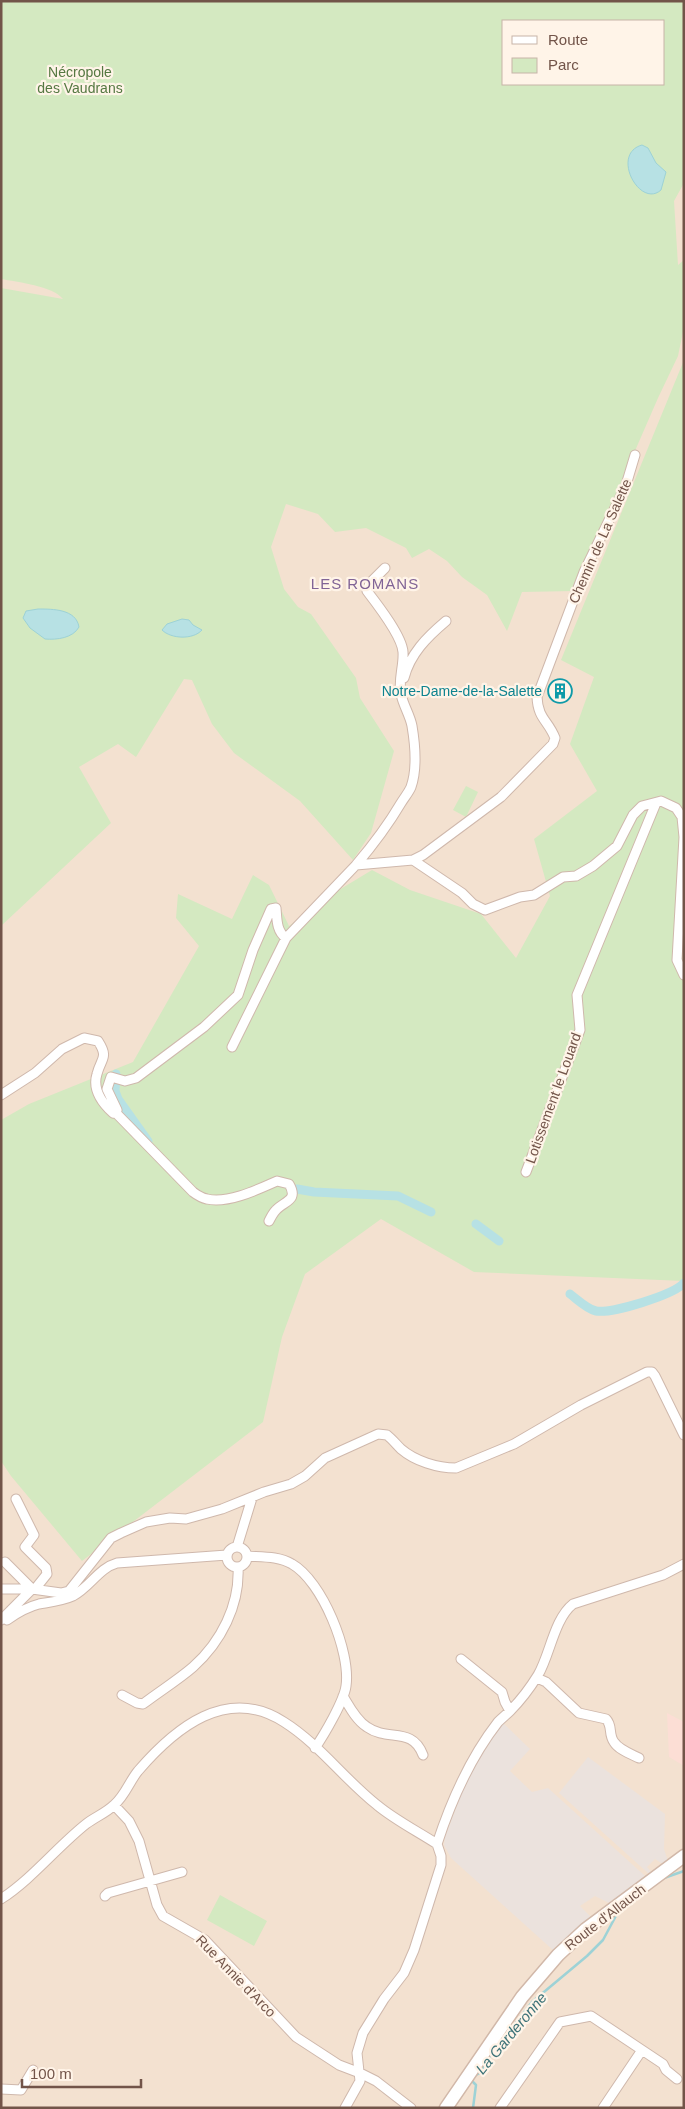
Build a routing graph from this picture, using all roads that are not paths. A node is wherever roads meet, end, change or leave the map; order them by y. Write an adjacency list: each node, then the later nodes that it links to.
1 (635, 455): 6 (street, Chemin de La Salette)
2 (385, 568): 4 (street)
3 (446, 621): 4 (street)
4 (401, 693): 7 (street)
5 (656, 803): 6 (street); 9 (street); 13 (street, Lotissement le Louard)
6 (413, 860): 7 (street, Chemin de La Salette)
7 (356, 864): 8 (street)
8 (286, 938): 10 (street); 12 (street)
9 (684, 975)
10 (232, 1046)
11 (1, 1095): 12 (street)
12 (116, 1112): 14 (street)
13 (526, 1172)
14 (269, 1221)
15 (684, 1435): 16 (street)
16 (252, 1498): 18 (street); 21 (street)
17 (16, 1499): 27 (street)
18 (237, 1546): 19 (street); 20 (street)
19 (227, 1555): 24 (street); 25 (street)
20 (247, 1556): 25 (street); 33 (street)
21 (96, 1557): 24 (street); 27 (street)
22 (5, 1562): 27 (street)
23 (684, 1564): 31 (street)
24 (107, 1566): 29 (street)
25 (238, 1567): 32 (street)
26 (1, 1589): 27 (street)
27 (33, 1589): 28 (street)
28 (1, 1620)
29 (1, 1624)
30 (461, 1658): 34 (street)
31 (537, 1678): 34 (street); 37 (street)
32 (122, 1695)
33 (343, 1696): 35 (street); 36 (street)
34 (510, 1711): 39 (street)
35 (315, 1748): 38 (street); 39 (street)
36 (423, 1755)
37 (639, 1758)
38 (114, 1805): 42 (street, Rue Annie d'Arco); 44 (street)
39 (437, 1844): 47 (street)
40 (684, 1856): 52 (main road, Route d'Allauch)
41 (182, 1872): 42 (street)
42 (150, 1881): 43 (street); 47 (street, Rue Annie d'Arco)
43 (105, 1896)
44 (1, 1899)
45 (642, 2050): 48 (street); 53 (street); 54 (street)
46 (33, 2070): 49 (street)
47 (360, 2072): 50 (street); 51 (street, Rue Annie d'Arco)
48 (677, 2079)
49 (1, 2089)
50 (345, 2108)
51 (412, 2108)
52 (446, 2108)
53 (500, 2108)
54 (603, 2108)

